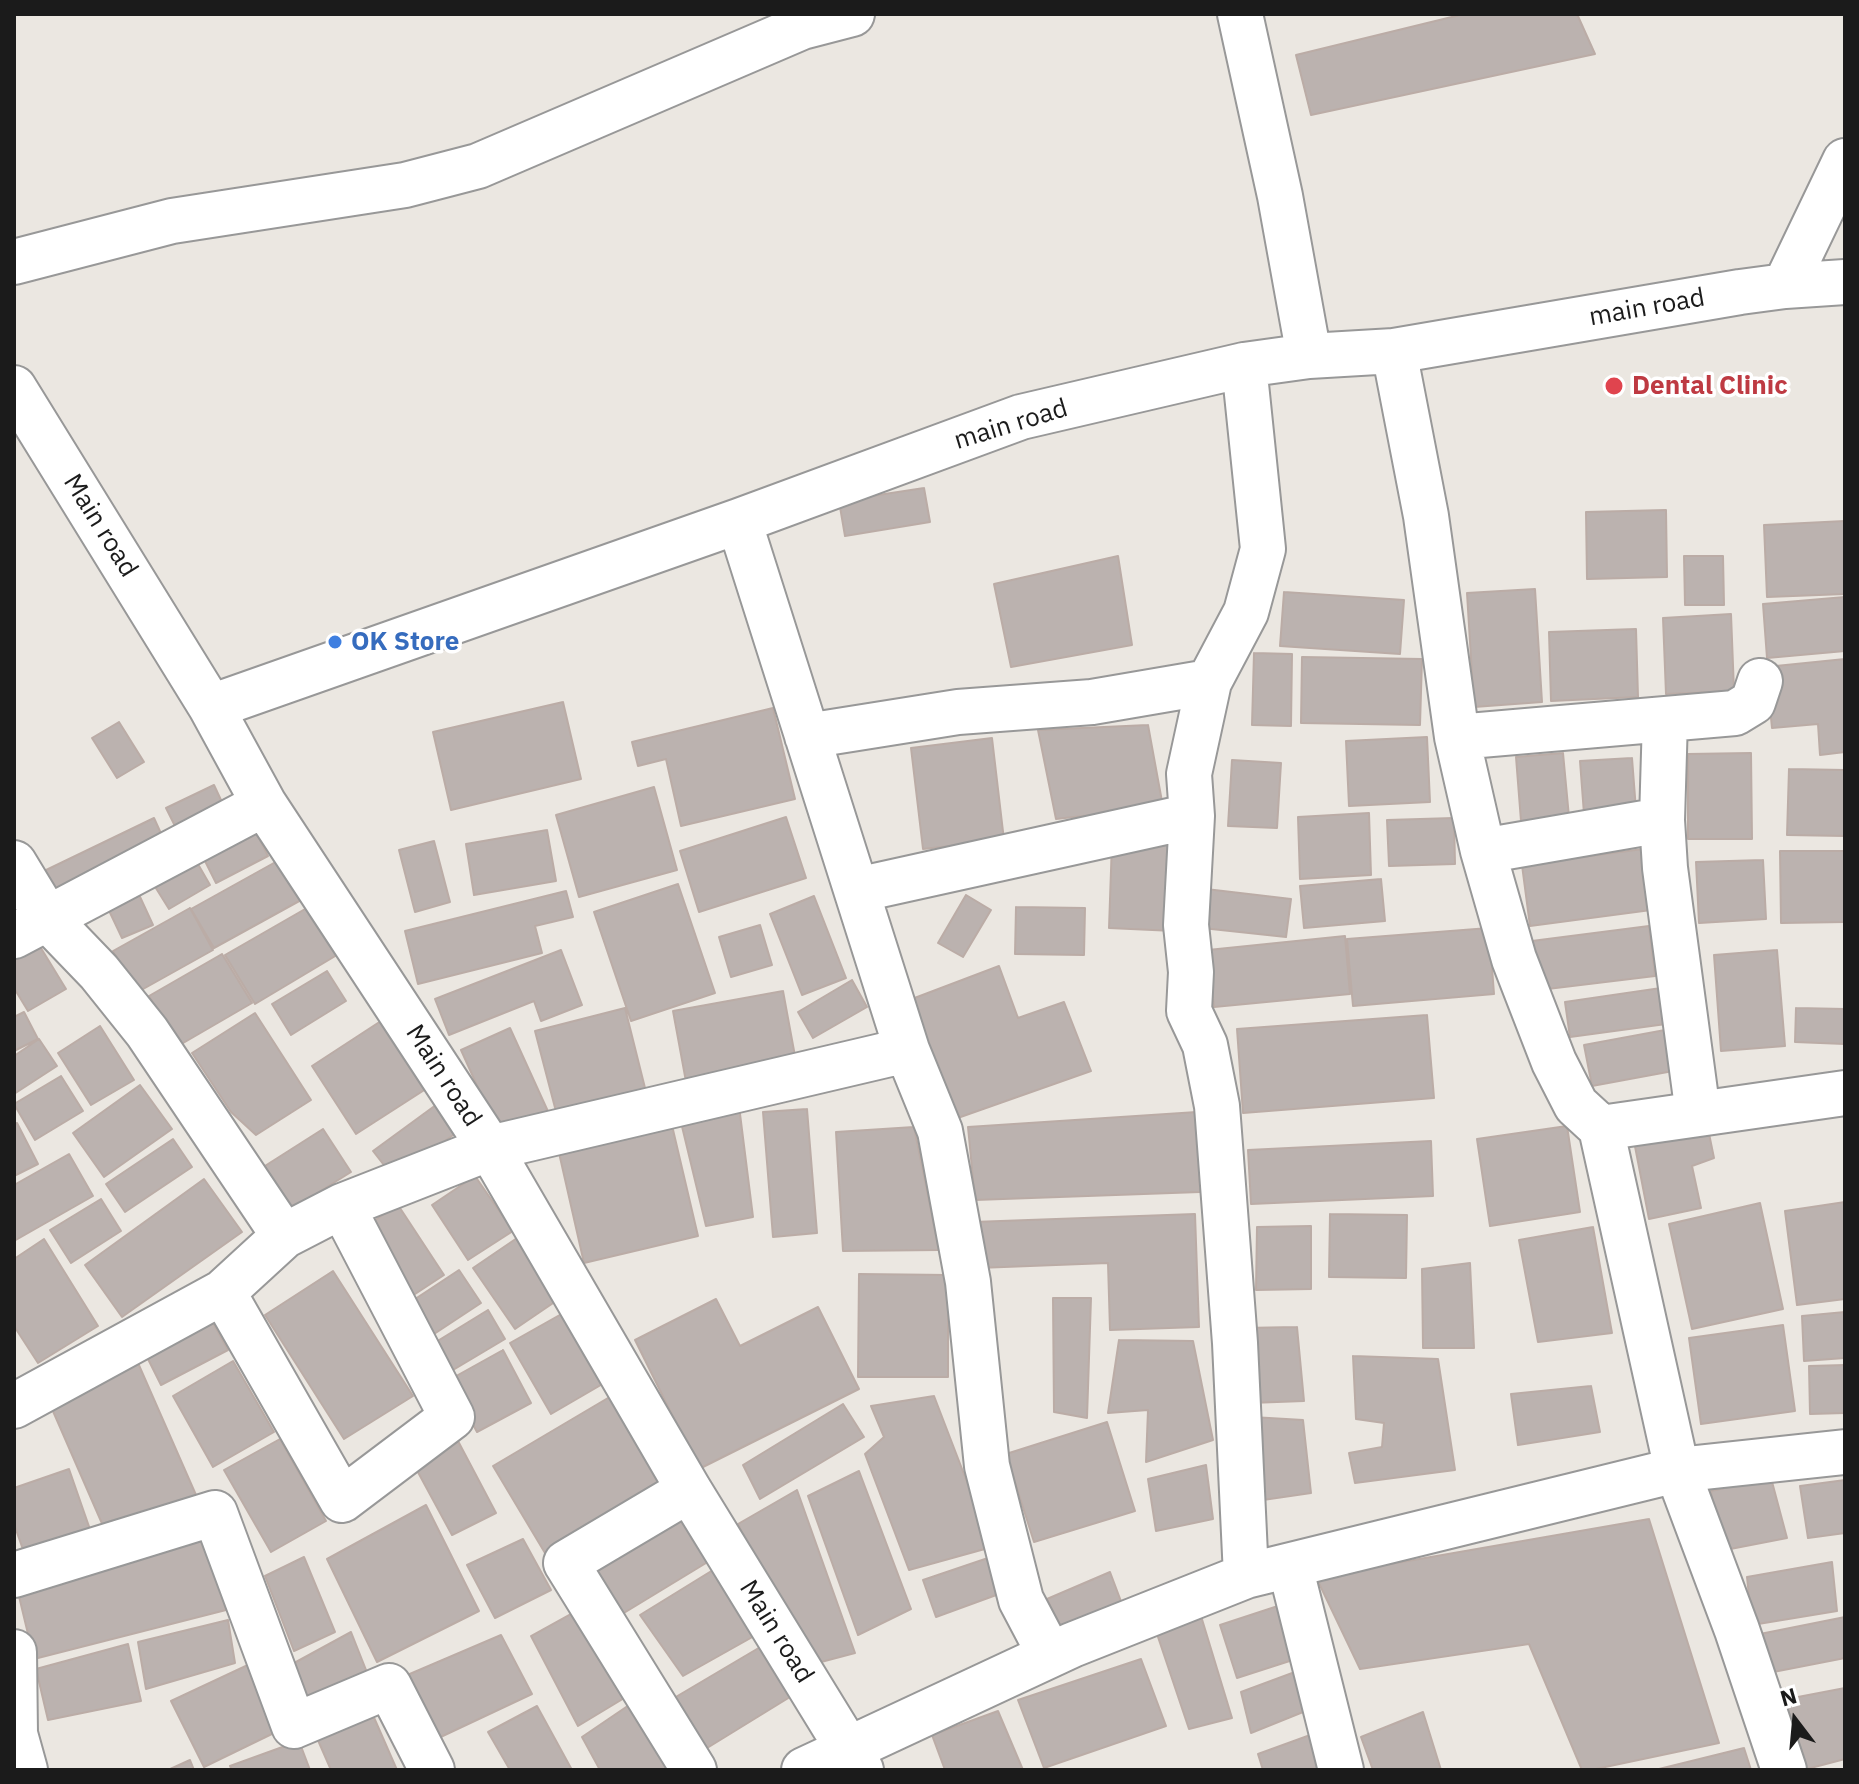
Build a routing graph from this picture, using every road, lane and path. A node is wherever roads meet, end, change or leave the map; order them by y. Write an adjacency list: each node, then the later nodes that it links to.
1 (852, 14): 4 (street)
2 (1240, 14): 8 (street)
3 (1845, 161): 6 (street)
4 (14, 262)
5 (1845, 282): 6 (street, main road)
6 (1785, 286): 7 (street, main road)
7 (1394, 351): 8 (street, main road); 17 (street)
8 (1309, 356): 9 (street, main road)
9 (1244, 365): 11 (street, main road); 13 (street)
10 (14, 388): 14 (street, Main road)
11 (739, 521): 14 (street, main road); 16 (street)
12 (1760, 681): 15 (street)
13 (1209, 682): 16 (street); 19 (street)
14 (211, 707): 18 (street, Main road)
15 (1665, 719): 17 (street); 20 (street)
16 (807, 736): 23 (street)
17 (1457, 737): 21 (street)
18 (264, 804): 24 (street); 29 (street, Main road)
19 (1192, 816): 23 (street); 39 (street)
20 (1662, 820): 21 (street); 27 (street)
21 (1483, 851): 28 (street)
22 (14, 863): 24 (street)
23 (857, 890): 25 (street)
24 (31, 927): 31 (street)
25 (907, 1050): 29 (street); 41 (street)
26 (1845, 1093): 27 (street)
27 (1698, 1114): 28 (street)
28 (1601, 1128): 35 (street)
29 (490, 1148): 30 (street); 36 (street, Main road)
30 (342, 1206): 31 (street); 32 (street)
31 (284, 1236): 32 (street)
32 (223, 1292): 33 (street)
33 (14, 1406)
34 (1845, 1452): 35 (street)
35 (1677, 1470): 37 (street); 48 (street)
36 (689, 1490): 42 (street, Main road); 45 (street)
37 (1290, 1566): 39 (street); 47 (street)
38 (14, 1575): 44 (street)
39 (1246, 1576): 41 (street)
40 (14, 1652): 43 (street)
41 (1050, 1655): 42 (street)
42 (855, 1760): 46 (street)
43 (25, 1770)
44 (432, 1770)
45 (694, 1770)
46 (804, 1770)
47 (1341, 1770)
48 (1784, 1770)

